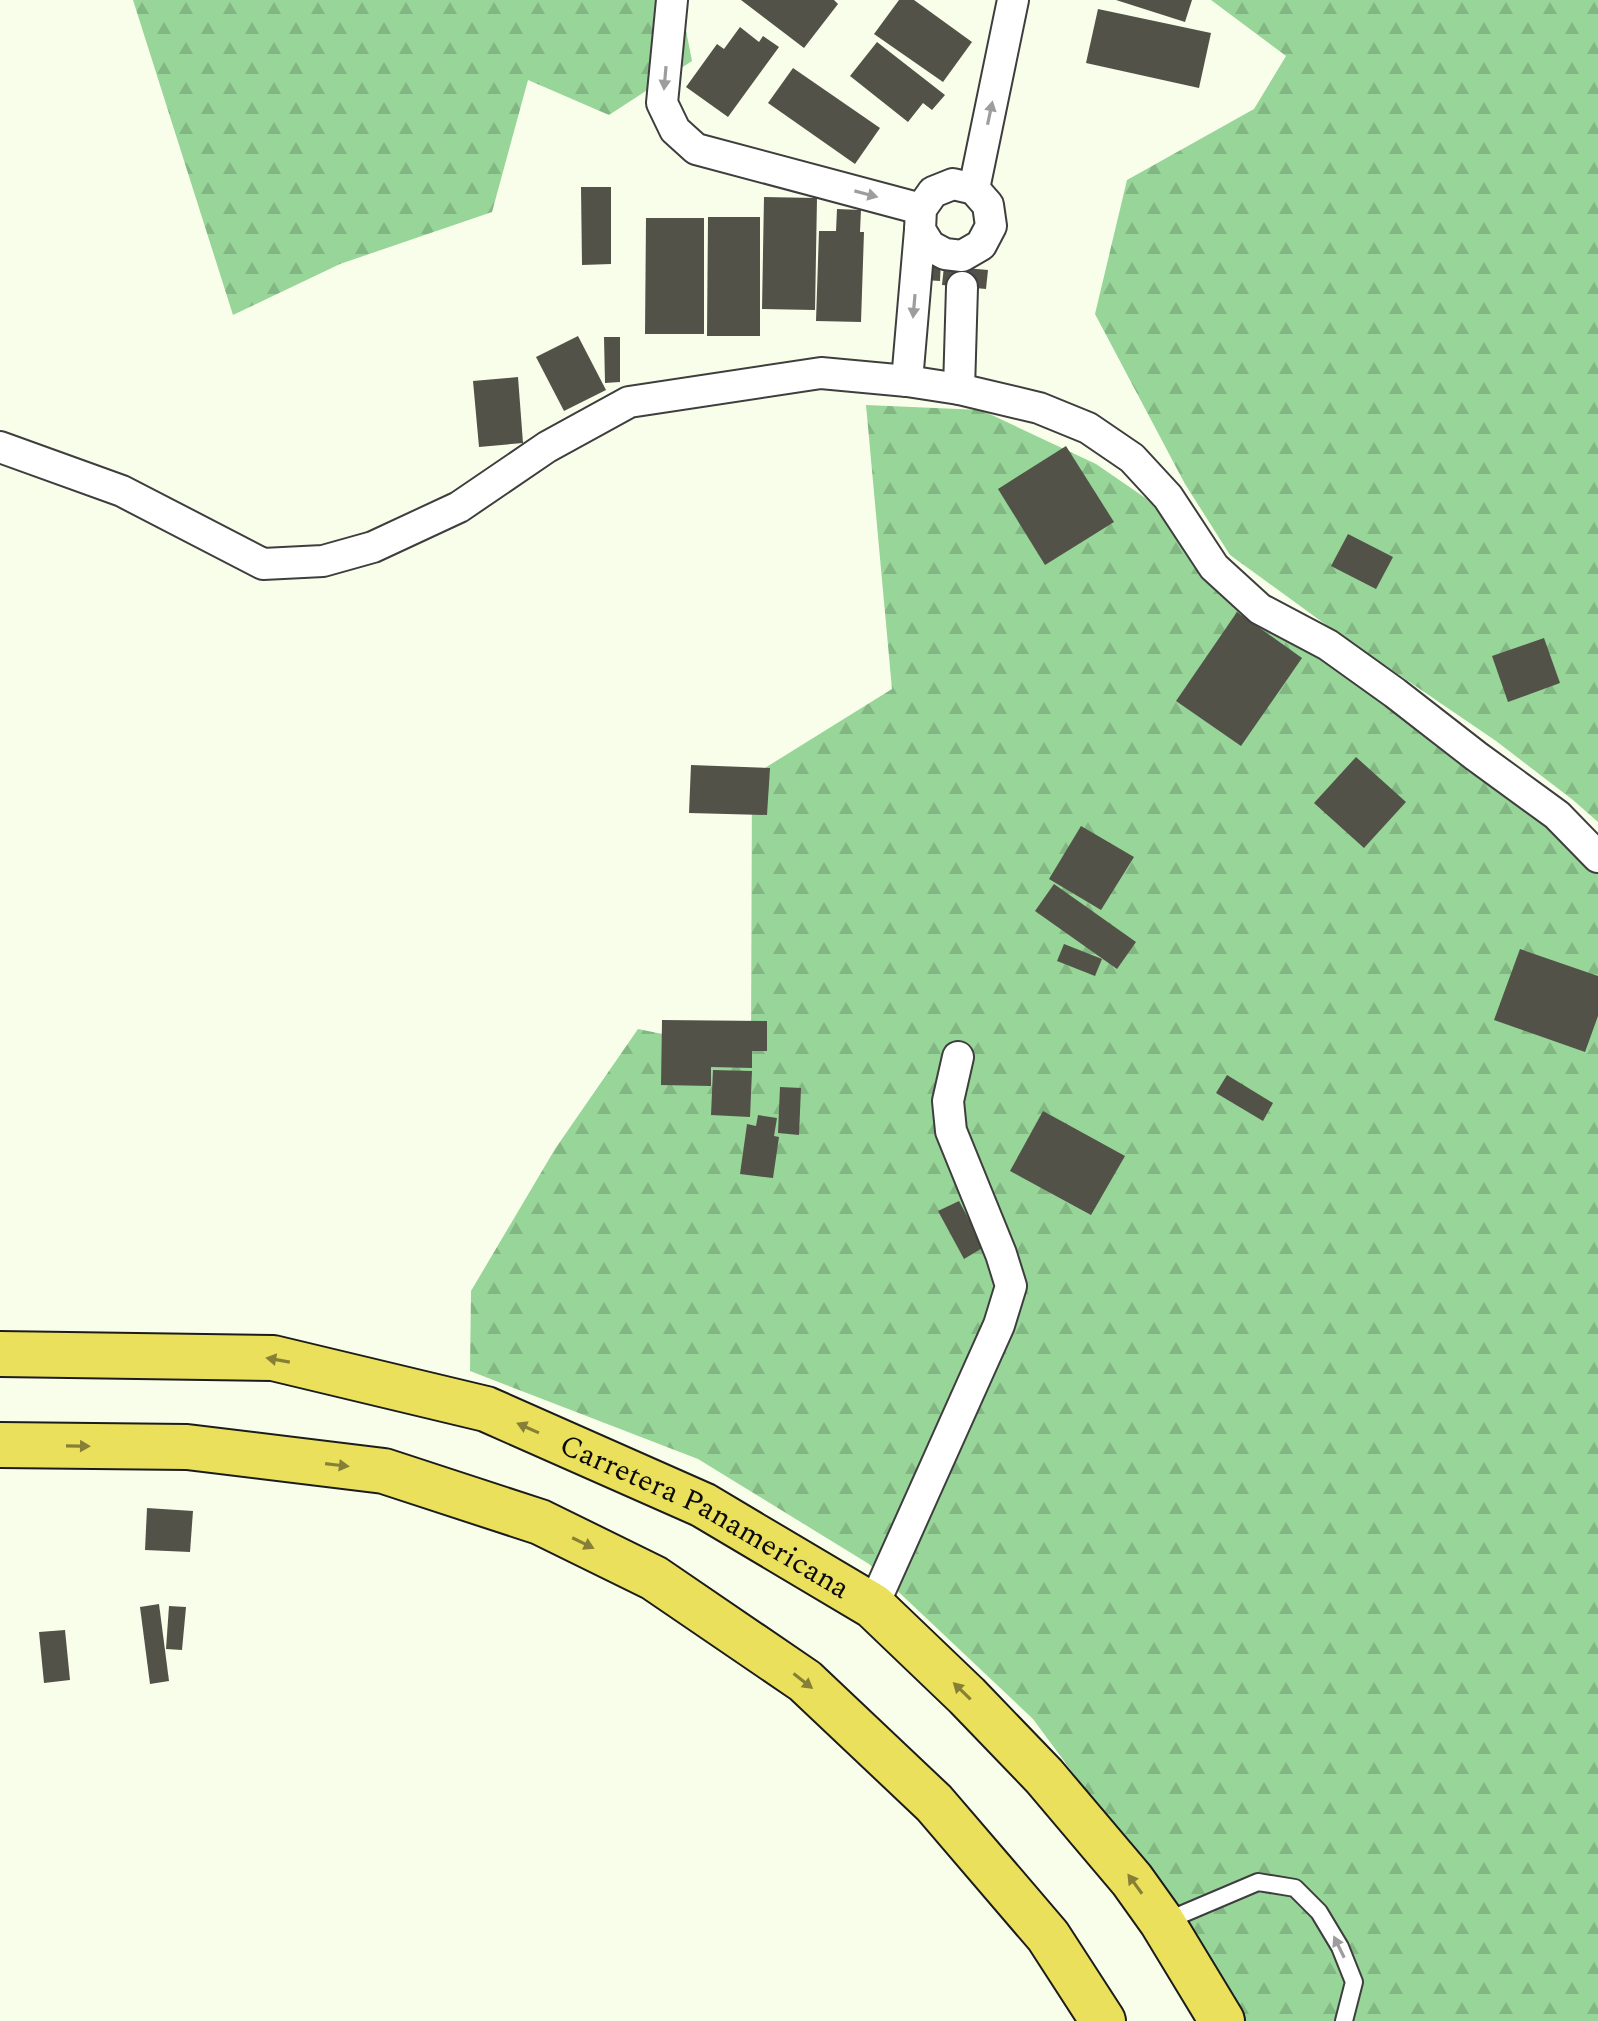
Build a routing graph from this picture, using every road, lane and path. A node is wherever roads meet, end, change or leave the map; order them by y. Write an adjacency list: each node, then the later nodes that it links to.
1 (672, 0): 4 (street, one-way to 4)
2 (1013, 0): 3 (street, one-way to 2)
3 (974, 189): 4 (street); 5 (street)
4 (921, 220): 5 (street); 6 (street, one-way to 6)
5 (962, 270): 7 (street)
6 (907, 381): 7 (street); 8 (street)
7 (959, 389): 9 (street)
8 (0, 447)
9 (1598, 857)
10 (958, 1057): 13 (street)
11 (0, 1354): 13 (highway, Carretera Panamericana, one-way to 11)
12 (0, 1445): 15 (highway, one-way to 15)
13 (873, 1606): 14 (highway, Carretera Panamericana, one-way to 13)
14 (1162, 1922): 16 (highway, Carretera Panamericana); 17 (lane, one-way to 14)
15 (1103, 2021)
16 (1222, 2021)
17 (1344, 2021)

